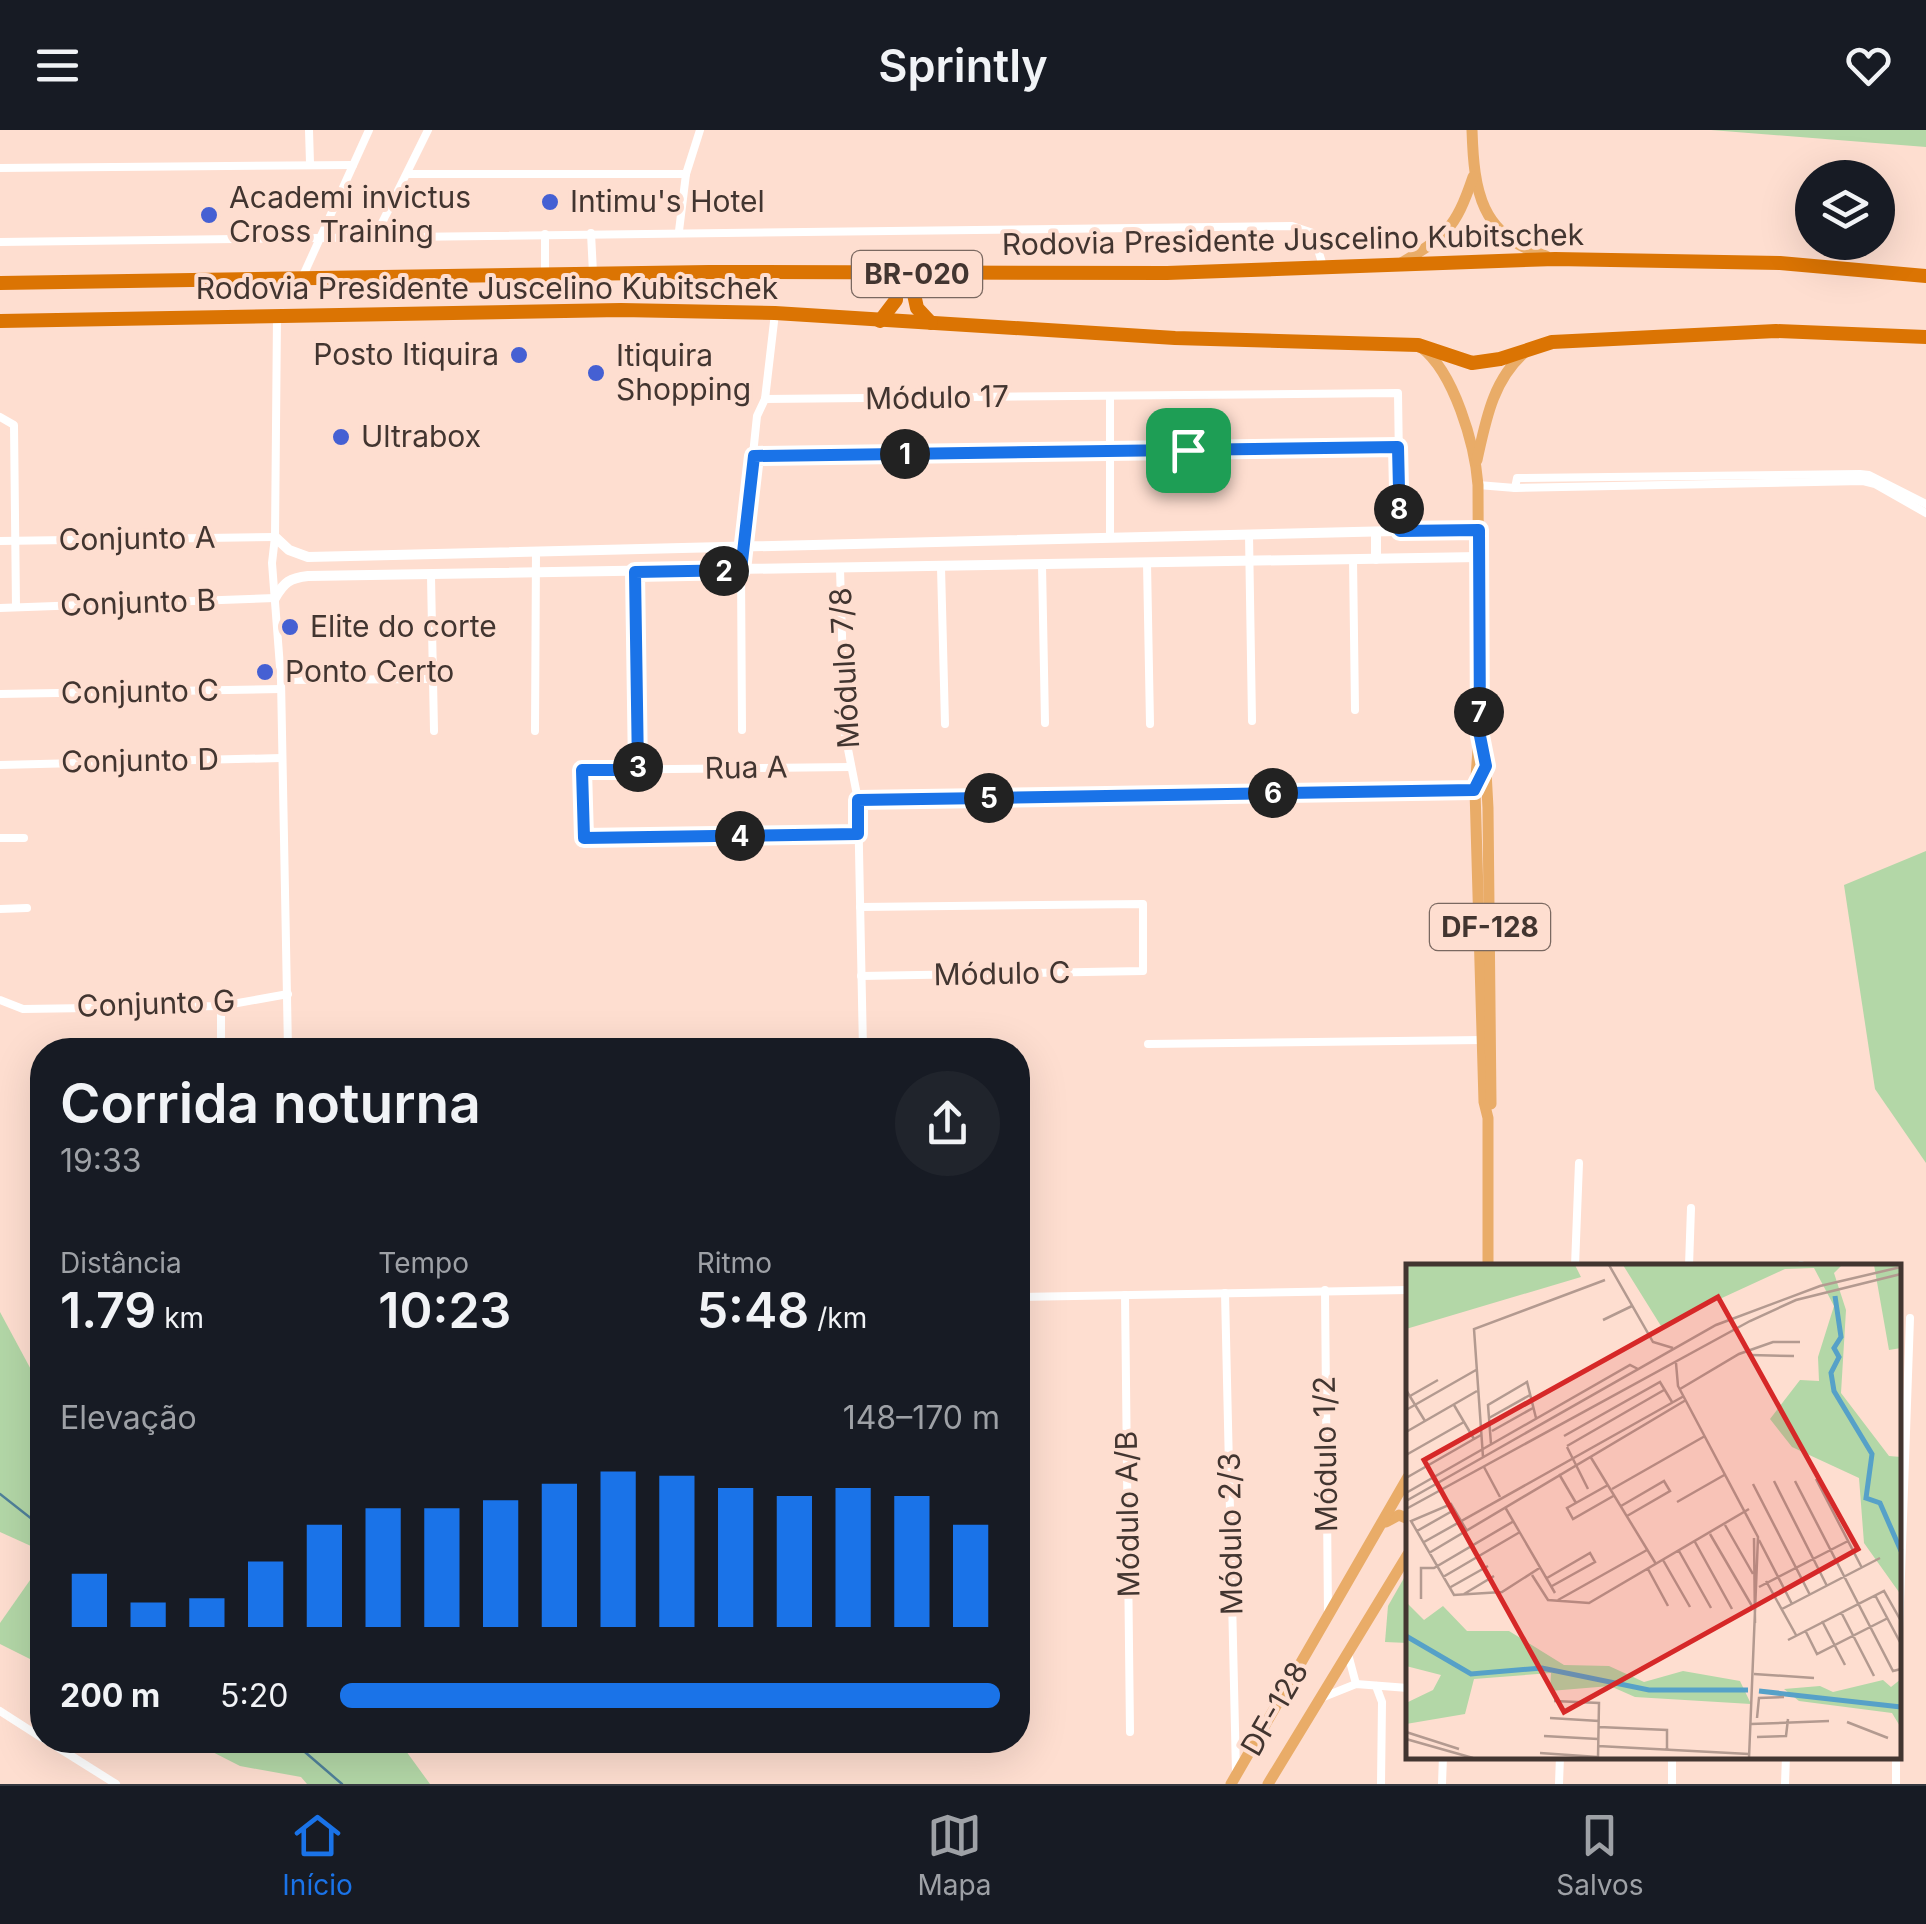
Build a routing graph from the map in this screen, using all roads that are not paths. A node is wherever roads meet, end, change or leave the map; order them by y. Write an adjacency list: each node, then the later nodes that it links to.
1 (309, 130): 6 (street)
2 (369, 130): 7 (street)
3 (428, 130): 9 (street)
4 (700, 130): 10 (street)
5 (1472, 130): 11 (main road)
6 (310, 164): 7 (street); 8 (street)
7 (354, 165): 15 (street)
8 (0, 168)
9 (408, 174): 10 (street); 16 (street)
10 (686, 174): 12 (street)
11 (1473, 177): 18 (main road); 20 (main road)
12 (679, 231): 13 (street); 19 (street)
13 (591, 233): 14 (street); 21 (street)
14 (545, 234): 16 (street); 22 (street)
15 (320, 236): 16 (street); 17 (street); 26 (street)
16 (376, 236)
17 (0, 242)
18 (1555, 259): 20 (highway, Rodovia Presidente Juscelino Kubitschek / BR-020); 25 (highway, Rodovia Presidente Juscelino Kubitschek / BR-020)
19 (1322, 266): 20 (highway, Rodovia Presidente Juscelino Kubitschek / BR-020); 24 (highway, Rodovia Presidente Juscelino Kubitschek / BR-020)
20 (1396, 266)
21 (592, 273): 22 (highway, Rodovia Presidente Juscelino Kubitschek / BR-020); 23 (highway, Rodovia Presidente Juscelino Kubitschek / BR-020)
22 (545, 274): 26 (highway, Rodovia Presidente Juscelino Kubitschek / BR-020)
23 (880, 274): 24 (highway, Rodovia Presidente Juscelino Kubitschek / BR-020); 31 (highway)
24 (932, 274): 32 (highway)
25 (1926, 276)
26 (302, 278): 27 (highway, Rodovia Presidente Juscelino Kubitschek / BR-020)
27 (0, 283)
28 (775, 314): 29 (highway, Rodovia Presidente Juscelino Kubitschek / BR-020); 31 (highway, Rodovia Presidente Juscelino Kubitschek / BR-020); 37 (street)
29 (277, 317): 30 (highway, Rodovia Presidente Juscelino Kubitschek / BR-020); 55 (street)
30 (0, 321)
31 (880, 321): 32 (highway, Rodovia Presidente Juscelino Kubitschek / BR-020)
32 (931, 323): 34 (highway, Rodovia Presidente Juscelino Kubitschek / BR-020)
33 (1926, 337): 35 (highway, Rodovia Presidente Juscelino Kubitschek / BR-020)
34 (1418, 345): 35 (highway, Rodovia Presidente Juscelino Kubitschek / BR-020); 42 (main road, DF-128 / DF-128)
35 (1532, 346): 42 (main road, DF-128 / DF-128)
36 (1110, 396): 37 (street, Módulo 17); 39 (street, Módulo 17); 40 (street)
37 (765, 399): 41 (street)
38 (0, 417): 44 (street)
39 (1398, 447): 40 (street); 50 (street)
40 (1110, 452): 41 (street); 56 (street)
41 (754, 456): 60 (street)
42 (1476, 464): 45 (main road, DF-128 / DF-128)
43 (0, 466): 44 (street)
44 (15, 466): 58 (street)
45 (1478, 485): 46 (street); 49 (main road, DF-128 / DF-128)
46 (1515, 488): 47 (street); 48 (street)
47 (1926, 504)
48 (1926, 513)
49 (1479, 530): 50 (street); 62 (main road, DF-128 / DF-128)
50 (1400, 531): 51 (street)
51 (1376, 532): 52 (street); 64 (street)
52 (1288, 534): 53 (street); 65 (street)
53 (1249, 535): 54 (street); 66 (street)
54 (1164, 536): 56 (street); 67 (street)
55 (275, 537): 58 (street, Conjunto A); 61 (street); 77 (street)
56 (1110, 538): 59 (street)
57 (0, 541): 58 (street, Conjunto A)
58 (16, 541): 78 (street)
59 (974, 541): 60 (street); 70 (street)
60 (746, 546): 61 (street); 73 (street)
61 (536, 551): 75 (street)
62 (1479, 557): 64 (street); 91 (main road, DF-128 / DF-128)
63 (1353, 559): 64 (street); 65 (street); 83 (street)
64 (1376, 559)
65 (1290, 560): 66 (street)
66 (1250, 561): 67 (street); 84 (street)
67 (1165, 562): 68 (street)
68 (1147, 563): 69 (street); 87 (street)
69 (1042, 565): 70 (street); 85 (street)
70 (975, 566): 71 (street)
71 (941, 567): 72 (street); 86 (street)
72 (840, 568): 73 (street); 95 (street, Módulo 7/8)
73 (741, 570): 74 (street); 89 (street)
74 (635, 572): 75 (street); 96 (street)
75 (535, 574): 76 (street); 90 (street)
76 (430, 576): 77 (street); 80 (street)
77 (275, 598): 78 (street, Conjunto B); 81 (street)
78 (16, 607): 79 (street, Conjunto B)
79 (0, 608)
80 (434, 678): 81 (street); 88 (street)
81 (281, 685): 82 (street, Conjunto C); 92 (street)
82 (0, 694)
83 (1355, 710)
84 (1252, 721)
85 (1045, 723)
86 (945, 724)
87 (1150, 724)
88 (434, 730)
89 (742, 730)
90 (535, 732)
91 (1480, 736): 94 (main road, DF-128 / DF-128); 97 (main road, DF-128 / DF-128)
92 (281, 758): 93 (street, Conjunto D); 110 (street)
93 (0, 764)
94 (1486, 766): 97 (main road); 99 (main road, DF-128 / DF-128)
95 (851, 767): 96 (street, Rua A); 98 (street, Módulo 7/8)
96 (638, 770): 100 (street, Rua A)
97 (1474, 790): 98 (street); 99 (main road); 103 (main road, DF-128 / DF-128)
98 (858, 800): 100 (street, Módulo 7/8)
99 (1488, 808): 103 (main road, DF-128 / DF-128)
100 (858, 834): 104 (street, Módulo 7/8)
101 (0, 838): 102 (street)
102 (24, 838)
103 (1483, 842): 107 (main road, DF-128 / DF-128); 109 (main road, DF-128 / DF-128)
104 (860, 907): 108 (street, Módulo 7/8); 108 (street, Módulo C)
105 (27, 908): 106 (street)
106 (0, 909)
107 (1491, 961): 109 (main road); 118 (main road, DF-128 / DF-128)
108 (861, 976): 115 (street, Módulo 7/8)
109 (1482, 978): 116 (main road, DF-128 / DF-128)
110 (288, 994): 112 (street, Conjunto G); 114 (street)
111 (0, 1000): 112 (street, Conjunto G)
112 (221, 1006): 113 (street)
113 (221, 1038)
114 (288, 1038)
115 (863, 1038)
116 (1482, 1040): 117 (street); 118 (main road, DF-128 / DF-128)
117 (1148, 1044)
118 (1488, 1118): 121 (main road, DF-128 / DF-128)
119 (1579, 1163): 122 (street)
120 (1691, 1208): 123 (street)
121 (1488, 1264)
122 (1576, 1264)
123 (1689, 1264)
124 (1324, 1290): 125 (street); 126 (street); 135 (street, Módulo 1/2)
125 (1406, 1290)
126 (1225, 1293): 127 (street); 148 (street, Módulo 2/3)
127 (1125, 1296): 128 (street); 143 (street, Módulo A/B)
128 (1030, 1297)
129 (1910, 1318): 134 (street)
130 (1406, 1481): 132 (main road, DF-128 / DF-128)
131 (1406, 1518): 132 (main road)
132 (1382, 1524): 135 (main road, DF-128 / DF-128)
133 (1406, 1557): 136 (main road, DF-128 / DF-128)
134 (1901, 1574)
135 (1328, 1618): 148 (main road, DF-128 / DF-128)
136 (1348, 1654): 137 (street); 140 (main road, DF-128 / DF-128)
137 (1356, 1684): 138 (street); 140 (street)
138 (1376, 1686): 139 (street); 151 (street)
139 (1406, 1688)
140 (1321, 1698): 150 (main road, DF-128 / DF-128)
141 (0, 1712): 142 (street)
142 (30, 1730)
143 (1130, 1732)
144 (66, 1753): 149 (street)
145 (1443, 1759): 152 (street)
146 (1560, 1759): 153 (street)
147 (1786, 1759): 154 (street)
148 (1235, 1781)
149 (116, 1784)
150 (1268, 1784)
151 (1381, 1784)
152 (1442, 1784)
153 (1558, 1784)
154 (1784, 1784)

